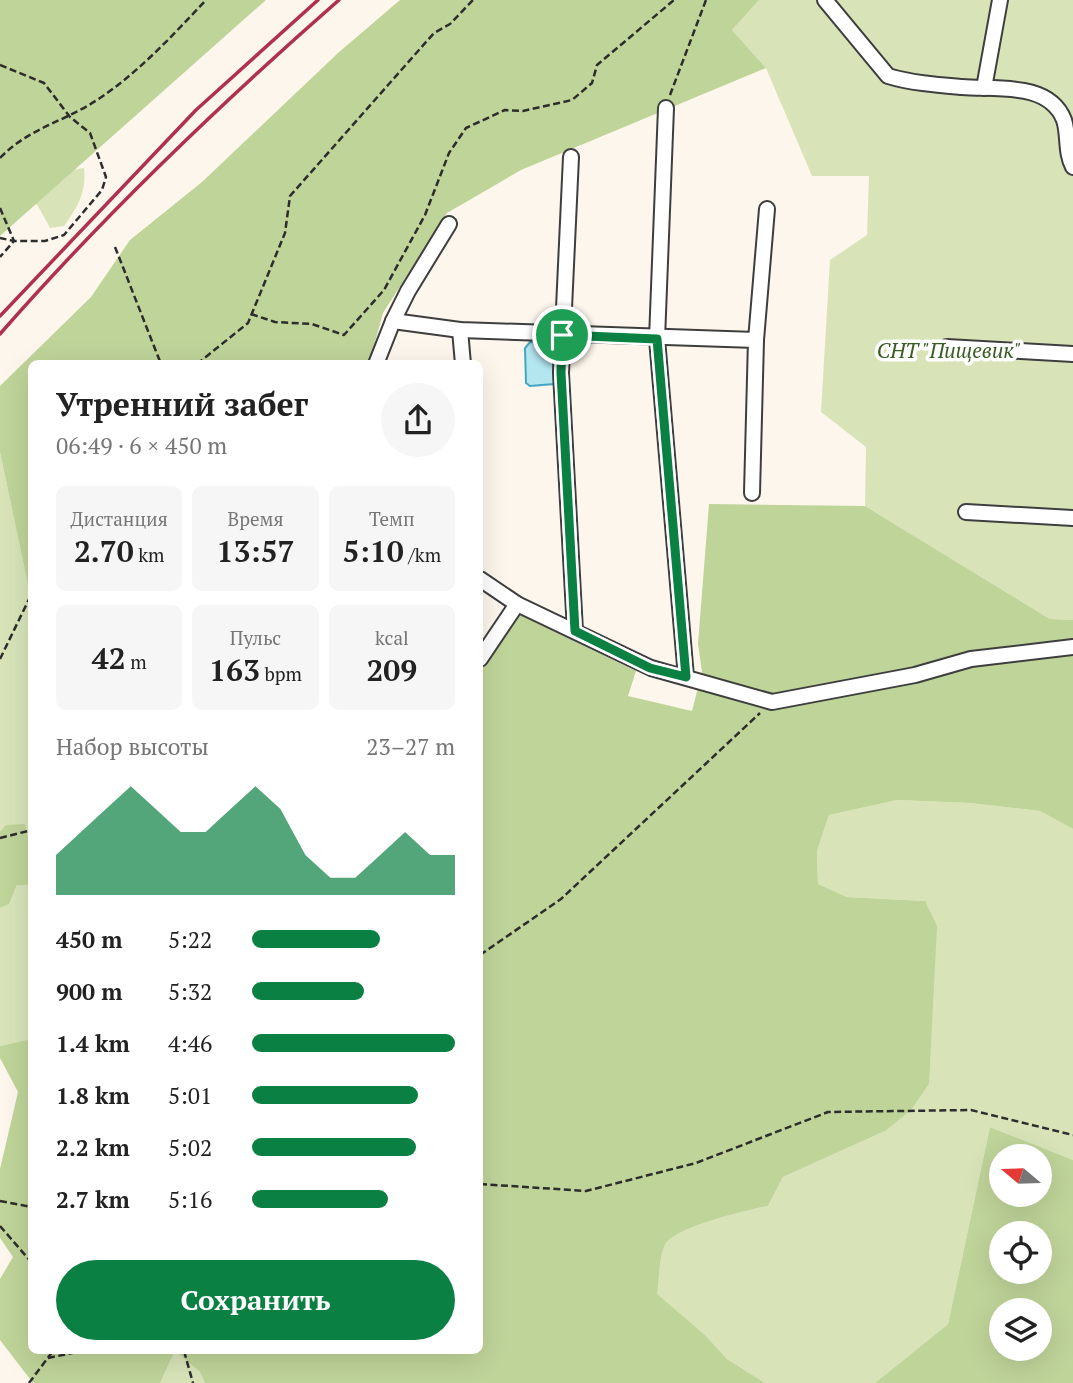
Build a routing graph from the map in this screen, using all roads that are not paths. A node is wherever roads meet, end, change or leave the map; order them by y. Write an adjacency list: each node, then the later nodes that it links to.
1 (825, 0): 3 (street)
2 (1000, 0): 3 (street)
3 (984, 88): 6 (street)
4 (666, 108): 12 (street)
5 (571, 157): 11 (street)
6 (1073, 167)
7 (767, 209): 13 (street)
8 (449, 224): 9 (street)
9 (393, 321): 10 (street); 16 (street)
10 (460, 330): 11 (street); 17 (street)
11 (562, 335): 12 (street); 23 (street)
12 (657, 339): 13 (street); 26 (street)
13 (756, 340): 18 (street)
14 (947, 347): 15 (street)
15 (1073, 354)
16 (378, 360)
17 (463, 360)
18 (752, 493)
19 (966, 512): 20 (street)
20 (1073, 518)
21 (483, 581): 22 (street)
22 (517, 604): 23 (street); 25 (street)
23 (575, 631): 26 (street)
24 (1073, 647): 26 (street)
25 (483, 655)
26 (686, 677)

